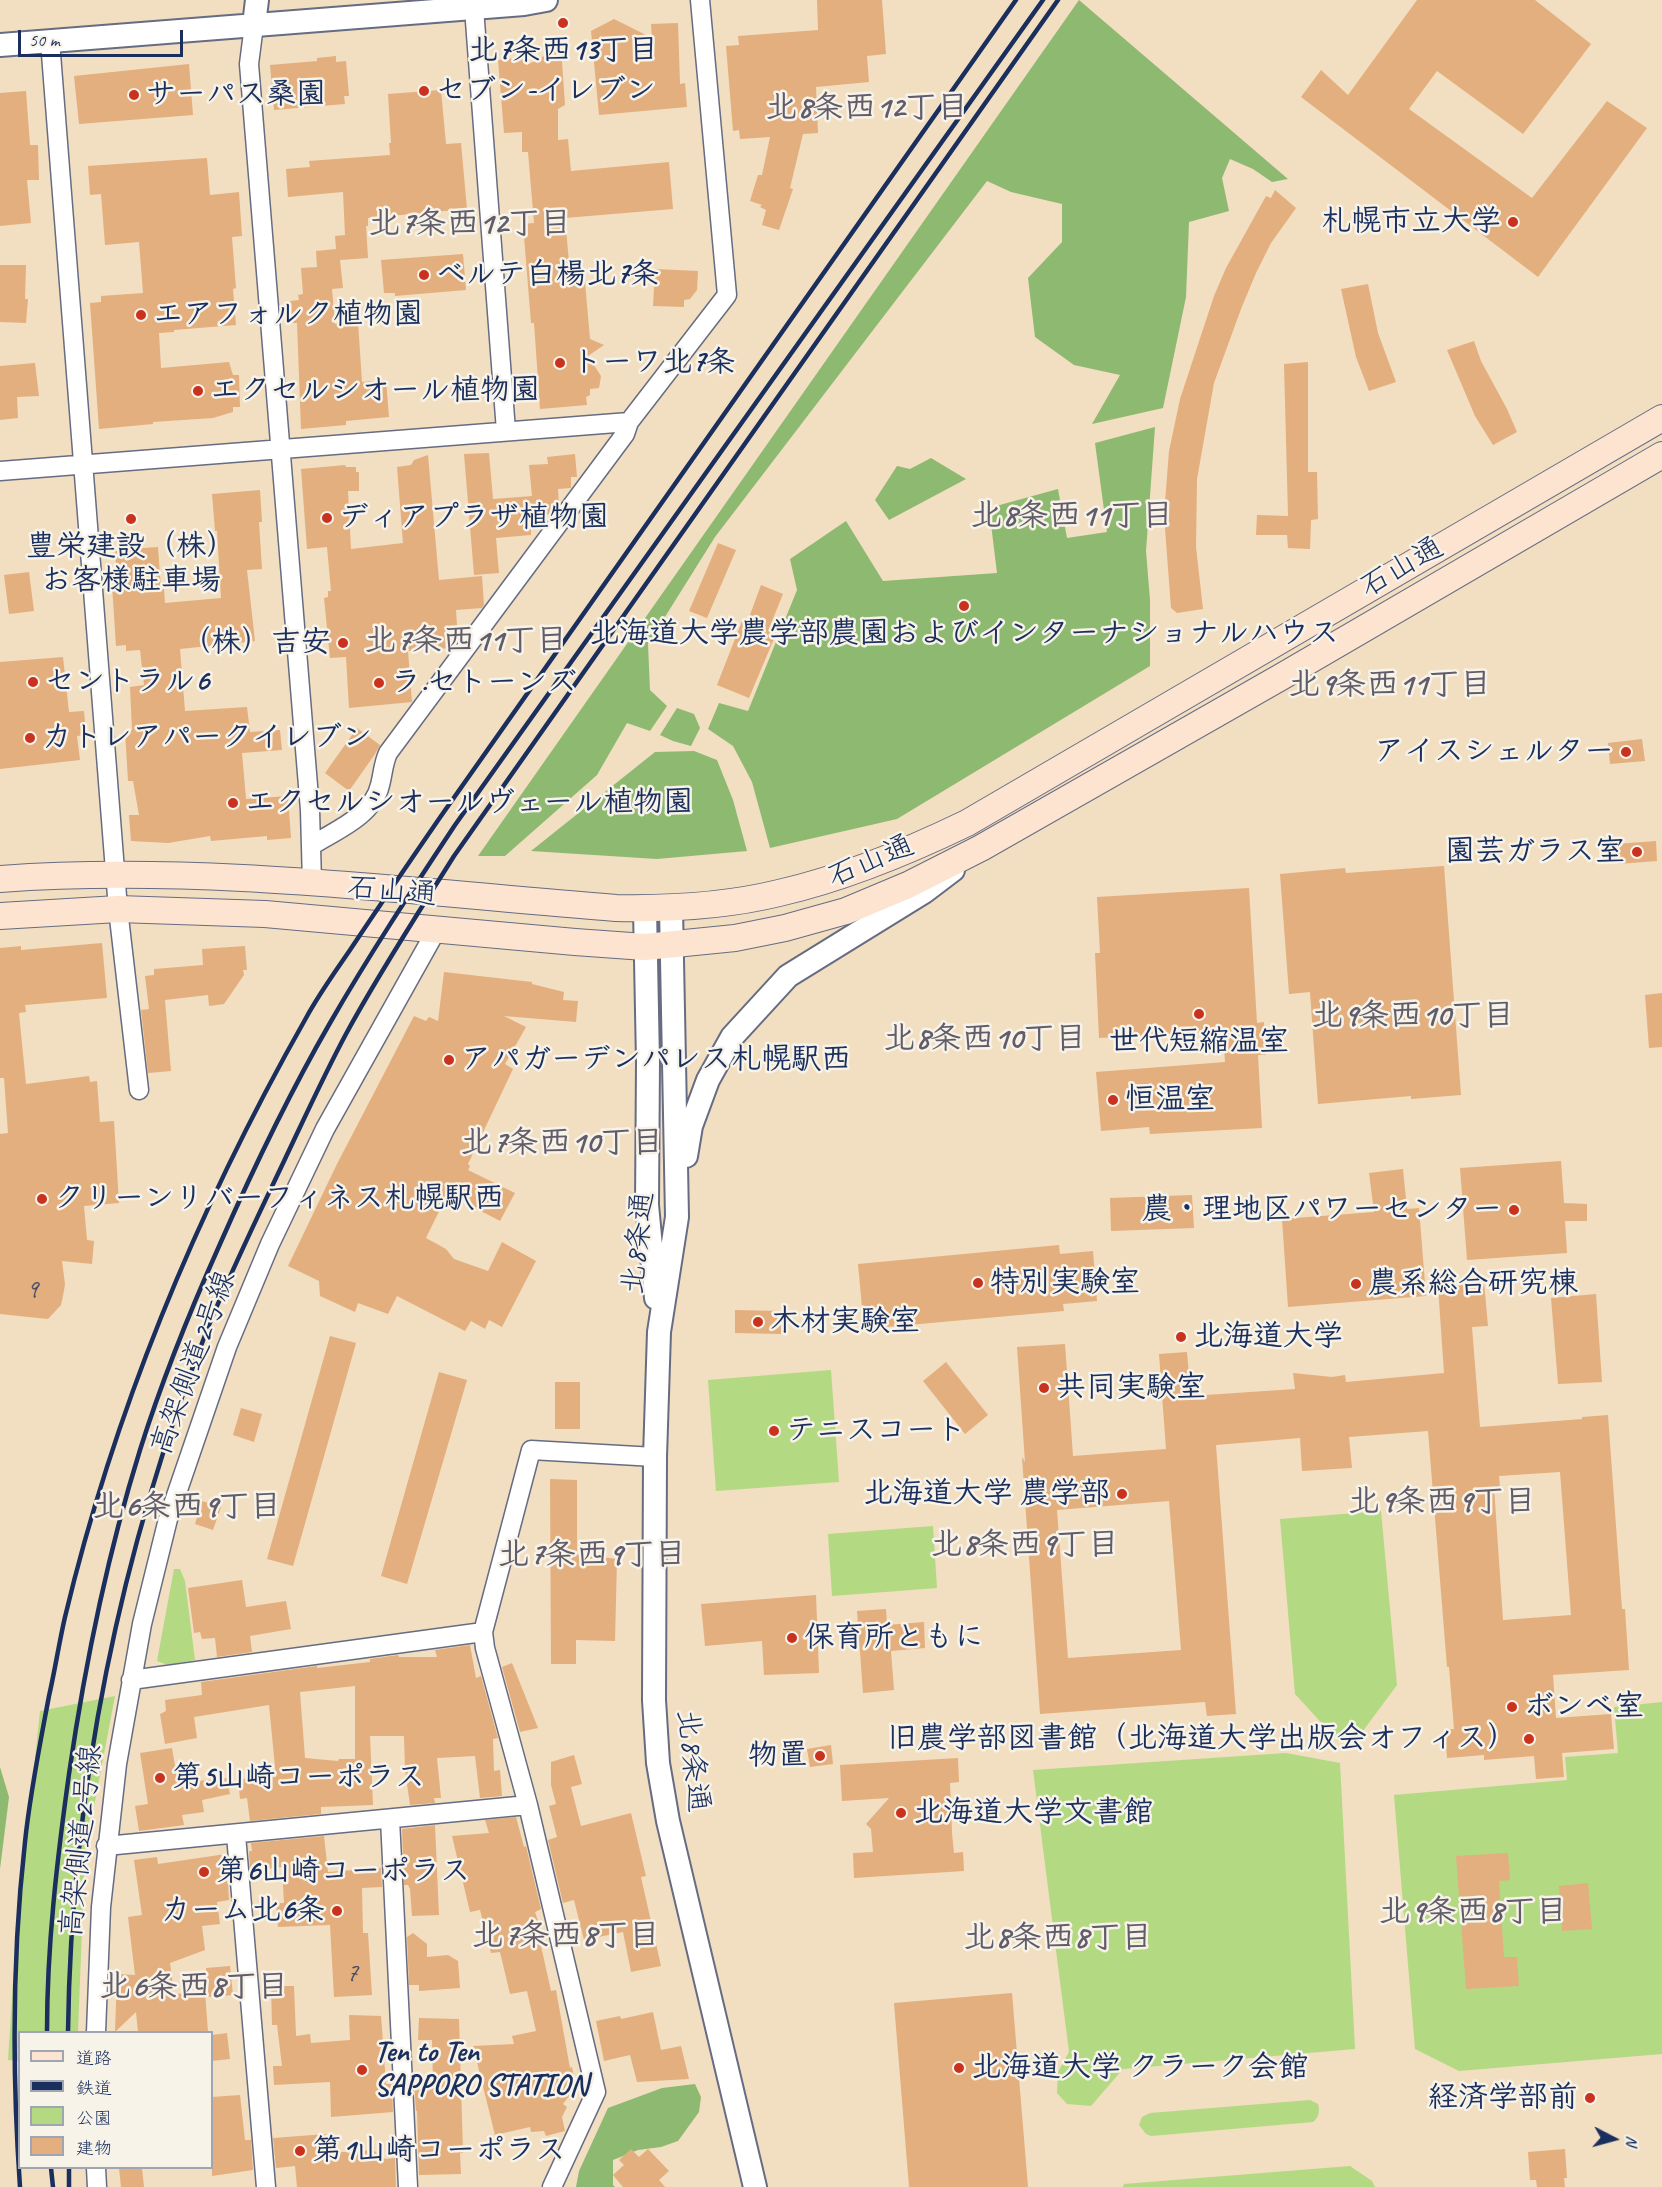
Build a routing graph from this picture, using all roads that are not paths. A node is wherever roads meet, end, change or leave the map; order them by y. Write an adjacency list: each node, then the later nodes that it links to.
1 (257, 0): 5 (street)
2 (546, 0): 4 (street)
3 (700, 0): 9 (street)
4 (479, 5): 5 (street); 10 (street)
5 (254, 25): 6 (street); 11 (street)
6 (50, 41): 7 (street); 13 (street)
7 (0, 45)
8 (1662, 418): 20 (main road, 石山通)
9 (629, 422): 10 (street); 15 (street)
10 (506, 431): 11 (street)
11 (280, 449): 13 (street); 15 (street)
12 (1662, 455): 16 (main road, 石山通)
13 (82, 465): 14 (street); 17 (street)
14 (0, 471)
15 (311, 846): 19 (street)
16 (981, 848): 25 (main road, 石山通); 28 (street)
17 (115, 875): 18 (main road, 石山通); 19 (main road, 石山通); 21 (street)
18 (0, 879)
19 (312, 883): 22 (main road, 石山通)
20 (671, 908): 22 (main road, 石山通); 25 (street, 北8条通)
21 (118, 909): 23 (main road, 石山通); 24 (main road, 石山通); 27 (street)
22 (645, 909): 26 (street, 北8条通)
23 (0, 916)
24 (437, 929): 26 (main road, 石山通); 32 (street, 高架側道2号線)
25 (672, 945): 26 (main road, 石山通); 28 (street, 北8条通)
26 (645, 947): 29 (street, 北8条通)
27 (140, 1090)
28 (676, 1217): 29 (street, 北8条通)
29 (659, 1332): 30 (street, 北8条通)
30 (655, 1457): 31 (street); 43 (street, 北8条通)
31 (483, 1632): 32 (street); 33 (street)
32 (131, 1680): 36 (street, 高架側道2号線)
33 (528, 1805): 34 (street); 42 (street)
34 (390, 1819): 35 (street); 41 (street)
35 (236, 1835): 36 (street); 39 (street)
36 (106, 1846): 37 (street, 高架側道2号線)
37 (96, 2031)
38 (96, 2169): 40 (street)
39 (261, 2186)
40 (97, 2187)
41 (408, 2187)
42 (552, 2187)
43 (755, 2187)

